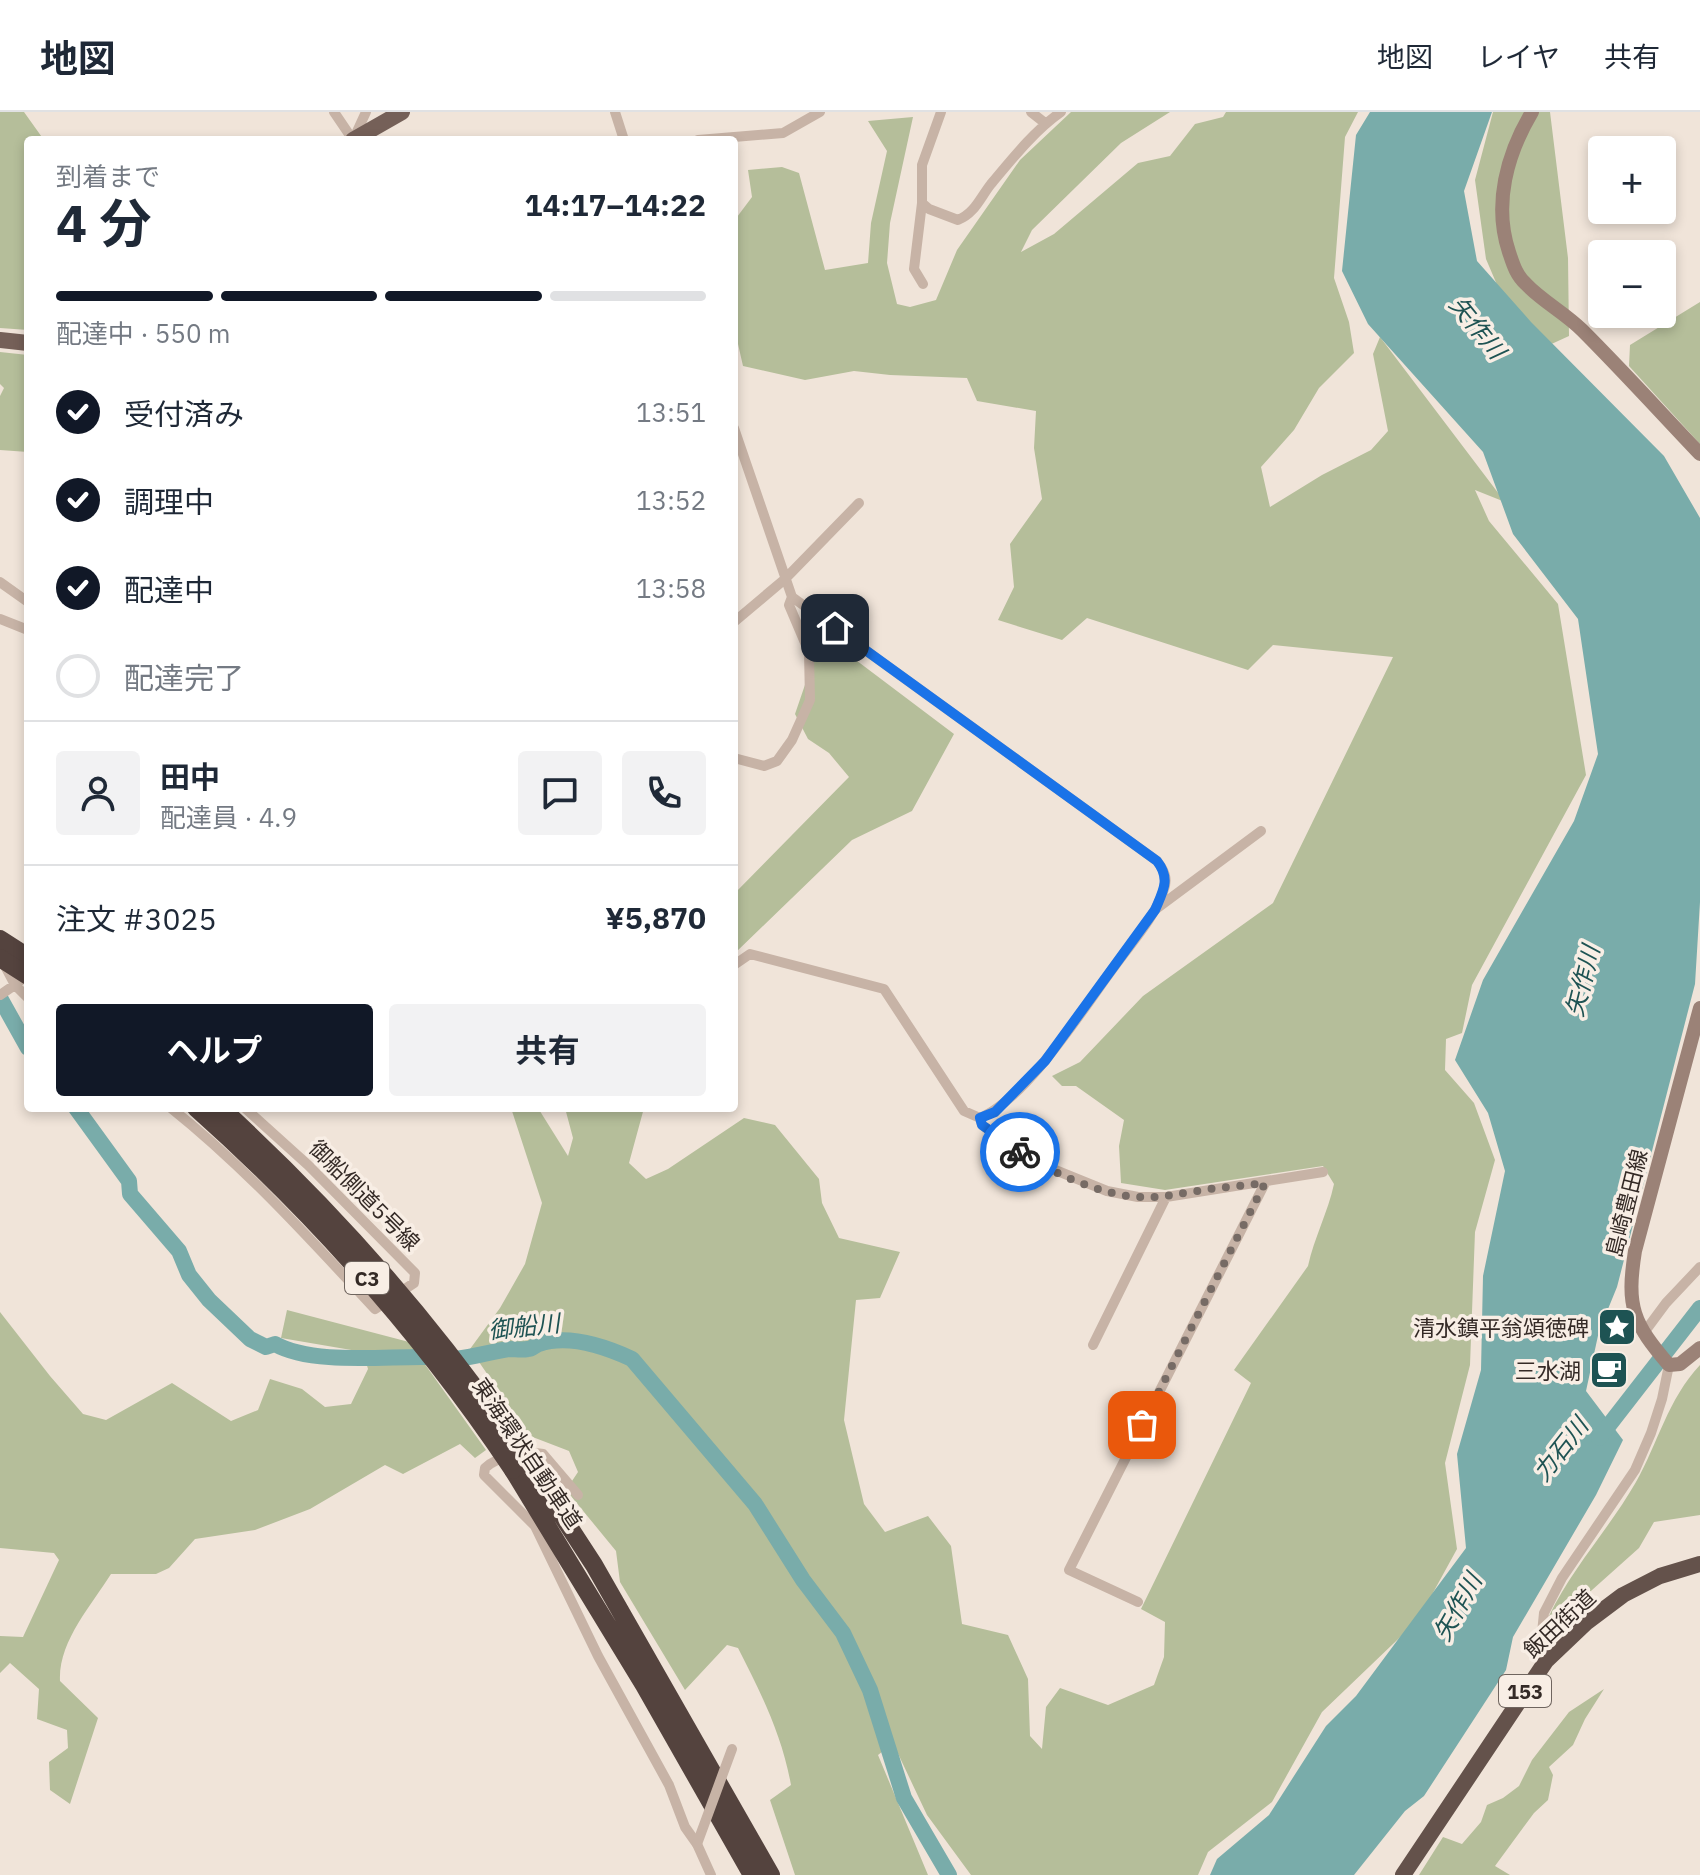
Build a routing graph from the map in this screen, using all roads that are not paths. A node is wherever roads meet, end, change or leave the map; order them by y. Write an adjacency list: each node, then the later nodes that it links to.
1 (334, 112): 12 (street)
2 (366, 112): 13 (street)
3 (402, 112): 14 (main road)
4 (615, 112): 15 (street)
5 (820, 112): 10 (street)
6 (941, 112): 17 (street)
7 (1031, 112): 11 (street)
8 (1061, 112): 11 (street)
9 (1532, 112): 22 (main road)
10 (807, 116): 16 (street)
11 (1045, 123): 17 (street)
12 (356, 136)
13 (360, 136)
14 (364, 136)
15 (623, 136)
16 (738, 137)
17 (922, 203): 18 (street)
18 (923, 284)
19 (0, 340): 20 (main road)
20 (24, 343)
21 (738, 440): 24 (street)
22 (1700, 454)
23 (859, 503): 24 (street)
24 (785, 579): 26 (street); 29 (street)
25 (0, 582): 27 (street)
26 (792, 597): 31 (street); 33 (street)
27 (24, 599)
28 (0, 619): 30 (street)
29 (738, 619)
30 (24, 628)
31 (738, 759)
32 (1261, 831): 33 (street)
33 (1155, 910): 45 (street)
34 (0, 939): 35 (highway)
35 (24, 954)
36 (0, 957): 38 (highway, bridge)
37 (738, 962): 45 (street)
38 (20, 981): 39 (street)
39 (0, 995)
40 (1700, 1008): 52 (main road, 島崎豊田線)
41 (176, 1112): 49 (street, 御船側道5号線)
42 (200, 1112): 56 (highway, 東海環状自動車道 / C3, bridge)
43 (225, 1112): 56 (highway, 東海環状自動車道 / C3, bridge)
44 (249, 1112): 46 (street, 御船側道5号線)
45 (980, 1118): 50 (street)
46 (308, 1165): 49 (street); 49 (street, 御船側道5号線)
47 (1323, 1172): 48 (street)
48 (1265, 1183): 50 (street); 59 (street)
49 (268, 1195)
50 (1166, 1197): 53 (street)
51 (1700, 1267): 52 (street)
52 (1644, 1336): 55 (main road, 島崎豊田線)
53 (1093, 1345)
54 (1700, 1348): 55 (main road)
55 (1669, 1365): 60 (street)
56 (520, 1466): 64 (highway, 東海環状自動車道 / C3); 65 (highway, 東海環状自動車道 / C3)
57 (578, 1495): 62 (street)
58 (1700, 1564): 60 (highway, 飯田街道 / 153)
59 (1138, 1602)
60 (1546, 1661): 66 (highway, 飯田街道 / 153)
61 (732, 1749): 62 (street, bridge)
62 (697, 1844): 63 (street)
63 (711, 1875)
64 (752, 1875)
65 (771, 1875)
66 (1403, 1875)

